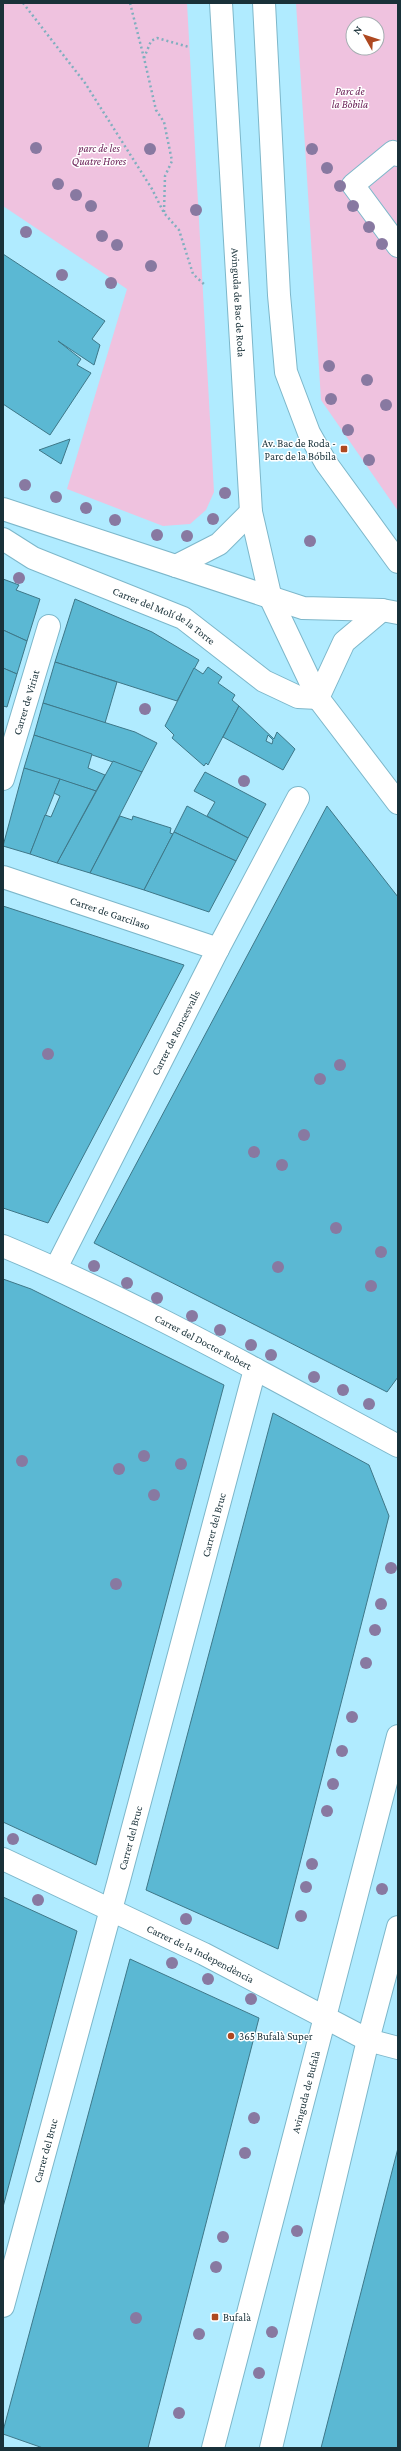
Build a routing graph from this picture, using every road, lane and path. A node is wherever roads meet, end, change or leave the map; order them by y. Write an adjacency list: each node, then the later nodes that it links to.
1 (23, 3): 8 (path)
2 (130, 3): 6 (path)
3 (221, 3): 12 (street, Avinguda de Bac de Roda)
4 (264, 3): 14 (street)
5 (189, 47): 6 (path)
6 (144, 58): 8 (path)
7 (398, 155): 9 (street)
8 (164, 213): 10 (path)
9 (398, 246)
10 (212, 291)
11 (3, 508): 15 (street)
12 (251, 512): 15 (street); 16 (street, Avinguda de Bac de Roda)
13 (3, 539): 19 (street, Carrer del Molí de la Torre)
14 (398, 562)
15 (176, 566): 16 (street)
16 (271, 599): 17 (street); 19 (street)
17 (390, 611): 19 (street)
18 (49, 626): 20 (street, Carrer de Viriat)
19 (318, 698): 22 (street)
20 (3, 779)
21 (298, 798): 24 (street, Carrer de Roncesvalls)
22 (398, 804)
23 (3, 877): 24 (street, Carrer de Garcilaso)
24 (218, 949): 26 (street, Carrer de Roncesvalls)
25 (3, 1246): 26 (street, Carrer del Doctor Robert)
26 (56, 1268): 27 (street, Carrer del Doctor Robert)
27 (255, 1369): 28 (street, Carrer del Doctor Robert); 31 (street, Carrer del Bruc)
28 (398, 1446)
29 (398, 1736): 33 (street, Avinguda de Bufalà)
30 (3, 1859): 31 (street, Carrer de la Independència)
31 (111, 1909): 33 (street, Carrer de la Independència); 36 (street, Carrer del Bruc)
32 (398, 1926): 34 (street)
33 (325, 2016): 34 (street, Carrer de la Independència); 37 (street, Avinguda de Bufalà)
34 (368, 2040): 35 (street, Carrer de la Independència); 38 (street)
35 (398, 2048)
36 (3, 2306)
37 (213, 2448)
38 (271, 2448)

